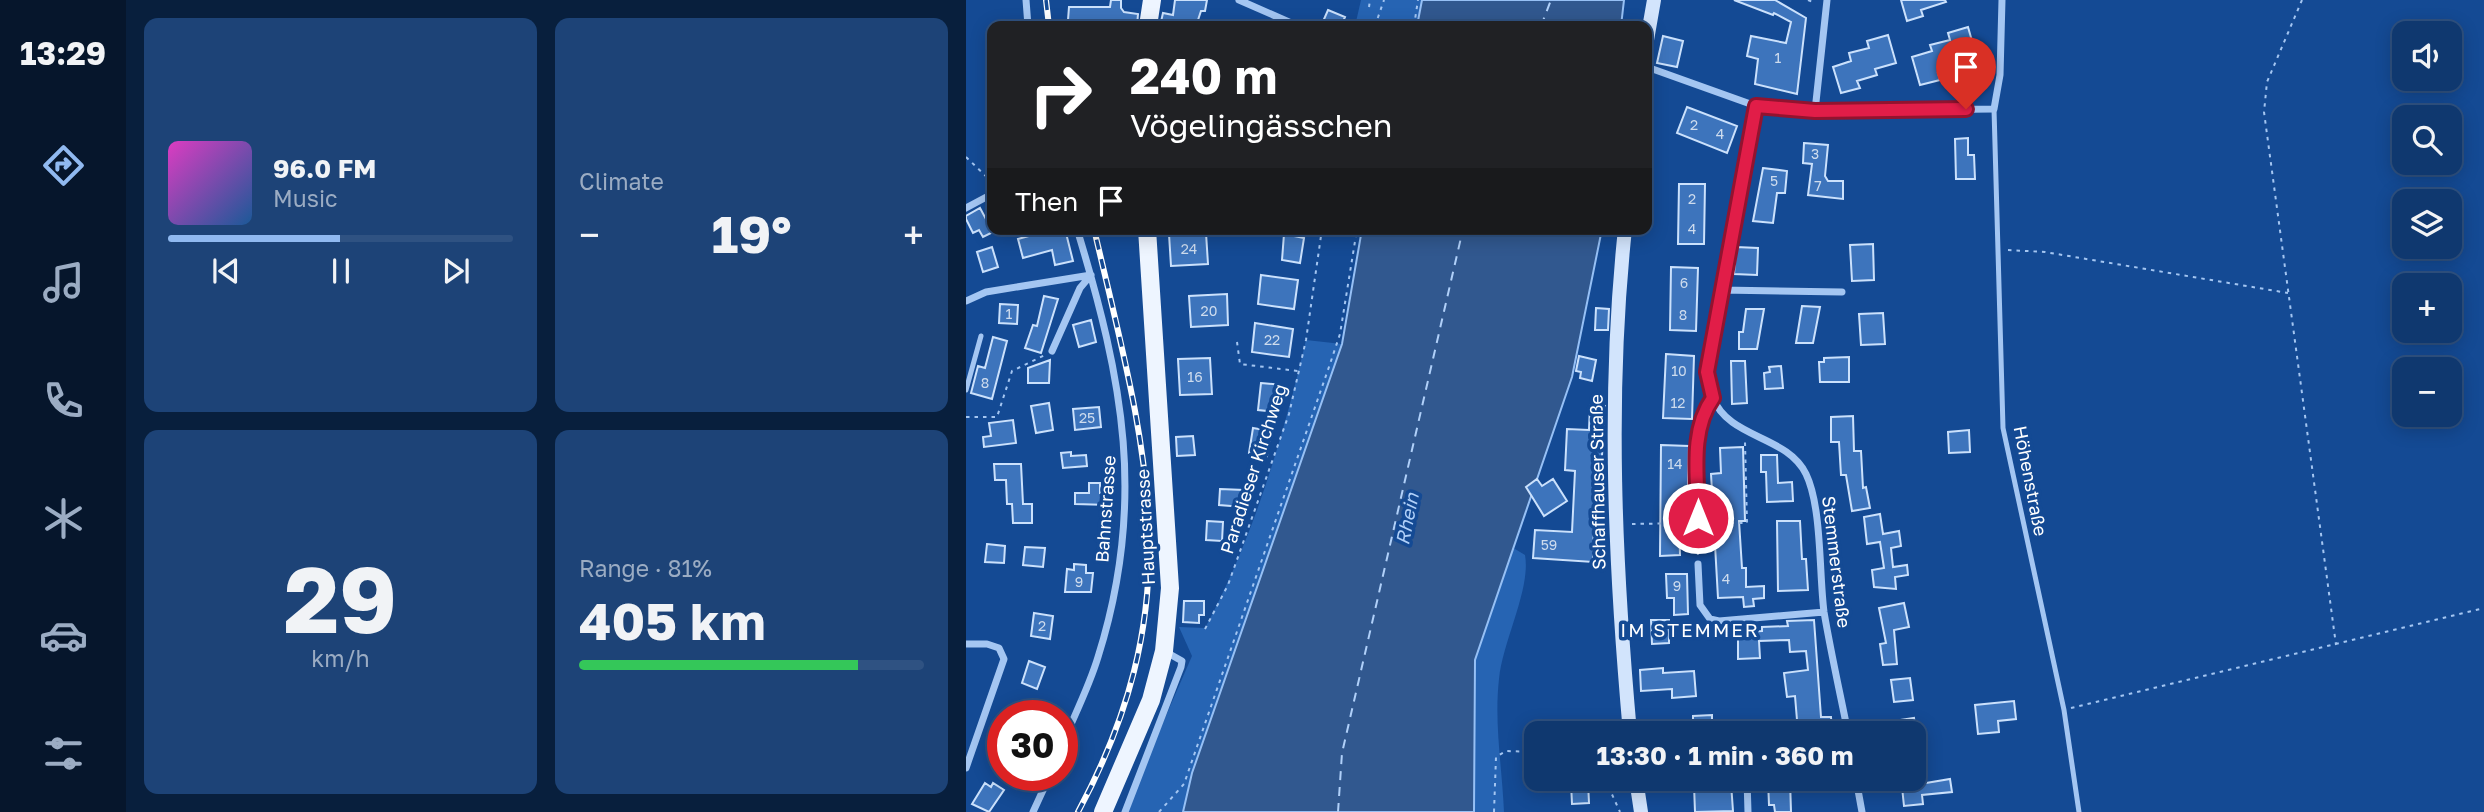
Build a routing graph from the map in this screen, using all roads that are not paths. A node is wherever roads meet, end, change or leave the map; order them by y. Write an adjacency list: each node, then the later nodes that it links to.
1 (1026, 0): 7 (street)
2 (1152, 0): 8 (main road)
3 (1239, 0): 9 (street)
4 (1654, 0): 10 (main road)
5 (1827, 0): 14 (street)
6 (2002, 0): 13 (street)
7 (1028, 21)
8 (1149, 21)
9 (1287, 21)
10 (1650, 21)
11 (1652, 69): 12 (street)
12 (1756, 106): 14 (street); 21 (street)
13 (1994, 109): 14 (street); 47 (lane, Höhenstraße)
14 (1815, 111)
15 (987, 197): 16 (street)
16 (966, 208)
17 (1079, 235): 20 (street, Bahnstrasse)
18 (1147, 235): 32 (main road, Hauptstrasse)
19 (1625, 235): 34 (main road, Schaffhauser Straße)
20 (1091, 275): 23 (street); 25 (street); 33 (street, Bahnstrasse)
21 (1721, 290): 22 (street); 27 (street)
22 (1842, 292)
23 (966, 301)
24 (981, 336): 26 (lane)
25 (1052, 351)
26 (966, 390)
27 (1713, 398): 28 (street); 30 (street, Stemmerstraße)
28 (1697, 521)
29 (1698, 564): 30 (street)
30 (1824, 612): 35 (street, Stemmerstraße)
31 (966, 644): 36 (street)
32 (1164, 651): 42 (main road, Hauptstrasse); 43 (street)
33 (1078, 706)
34 (1629, 721)
35 (1846, 721)
36 (966, 768)
37 (1043, 791): 41 (street)
38 (1638, 791): 44 (main road)
39 (1747, 791): 45 (street)
40 (1858, 791): 46 (street)
41 (1033, 812)
42 (1103, 812)
43 (1125, 812)
44 (1641, 812)
45 (1748, 812)
46 (1862, 812)
47 (2079, 812)

